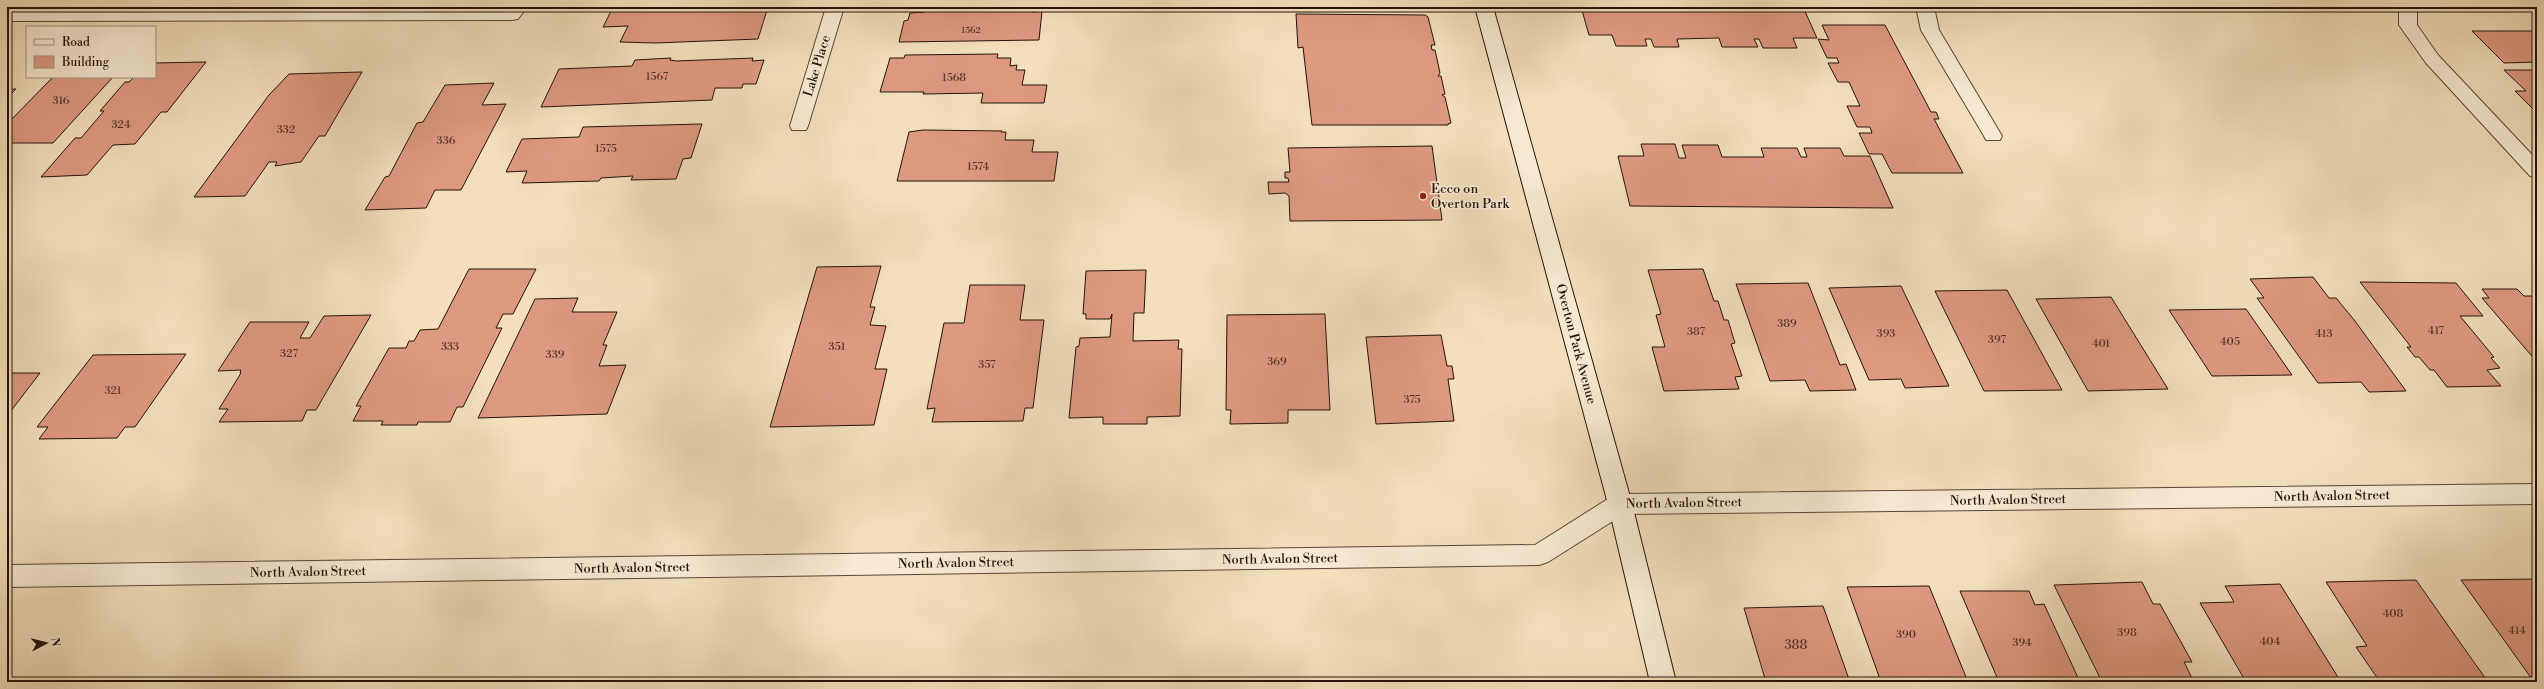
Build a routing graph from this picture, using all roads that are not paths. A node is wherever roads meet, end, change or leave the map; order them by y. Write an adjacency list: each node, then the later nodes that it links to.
1 (835, 7): 7 (street, Lake Place)
2 (1484, 7): 11 (street, Overton Park Avenue)
3 (1926, 7): 8 (street)
4 (2408, 7): 9 (street)
5 (515, 11): 6 (street)
6 (7, 16)
7 (799, 126)
8 (1993, 136)
9 (2537, 172)
10 (2537, 494): 11 (street, North Avalon Street)
11 (1620, 504): 12 (street, North Avalon Street); 13 (street, Overton Park Avenue)
12 (7, 576)
13 (1663, 682)

